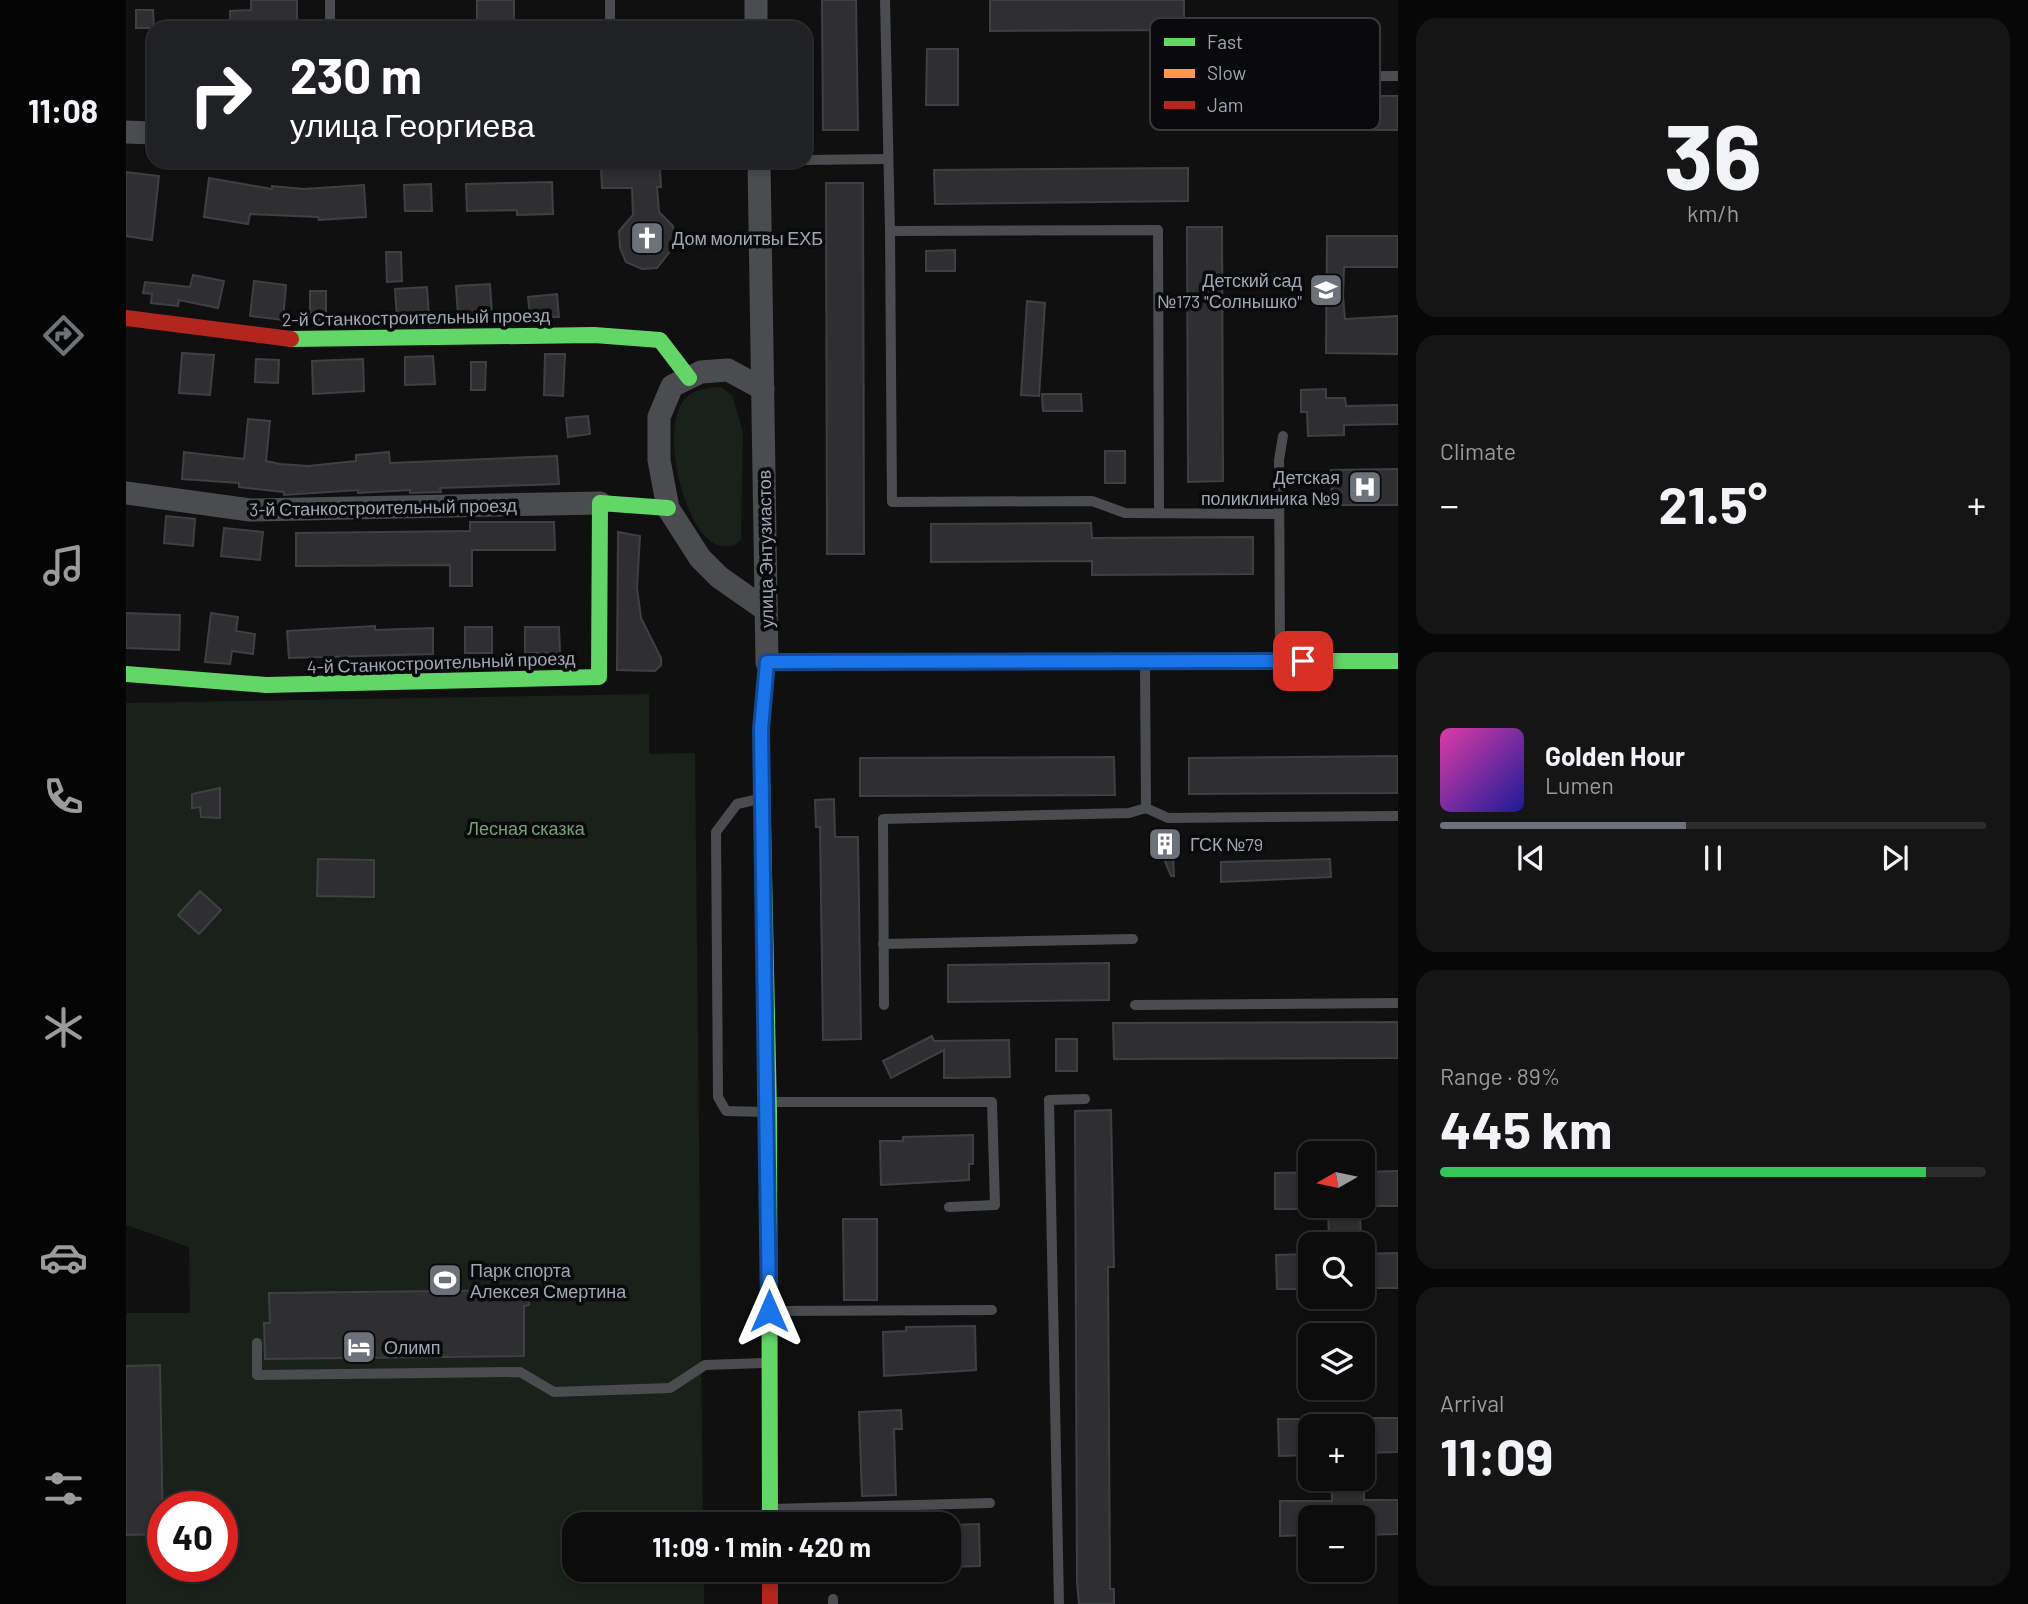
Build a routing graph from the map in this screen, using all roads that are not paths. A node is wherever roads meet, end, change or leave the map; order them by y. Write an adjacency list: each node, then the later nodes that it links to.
1 (330, 0): 5 (lane)
2 (610, 0): 6 (lane)
3 (756, 0): 7 (street)
4 (886, 0): 12 (lane)
5 (330, 21)
6 (610, 21)
7 (756, 21)
8 (1380, 76): 9 (lane)
9 (1398, 76)
10 (126, 132): 11 (street)
11 (147, 133)
12 (888, 159): 13 (lane); 15 (lane)
13 (812, 160)
14 (759, 168): 18 (street, улица Энтузиастов)
15 (890, 231): 23 (lane); 23 (lane)
16 (126, 318): 17 (street, 2-й Станкостроительный проезд)
17 (689, 378): 18 (street); 22 (street)
18 (763, 389): 25 (street, улица Энтузиастов)
19 (1283, 436): 24 (lane)
20 (126, 493): 21 (street, 3-й Станкостроительный проезд)
21 (600, 503): 22 (street); 30 (street, 4-й Станкостроительный проезд)
22 (668, 508): 25 (street)
23 (1159, 513): 24 (lane)
24 (1279, 514): 26 (lane)
25 (766, 610): 28 (street, улица Энтузиастов)
26 (1280, 661): 27 (street); 29 (street)
27 (1398, 661)
28 (767, 662): 29 (street); 31 (street, улица Энтузиастов)
29 (1145, 662): 32 (lane)
30 (126, 674)
31 (762, 798): 40 (street, улица Энтузиастов); 40 (lane)
32 (1146, 808): 33 (lane); 35 (lane)
33 (1398, 816)
34 (1133, 939): 35 (lane)
35 (883, 943): 37 (lane)
36 (1398, 1003): 38 (lane)
37 (884, 1005)
38 (1135, 1005)
39 (1086, 1099): 51 (lane)
40 (768, 1107): 41 (lane); 43 (street, улица Энтузиастов)
41 (950, 1206)
42 (992, 1310): 43 (lane)
43 (769, 1311): 45 (street, улица Энтузиастов)
44 (257, 1343): 45 (lane)
45 (769, 1363): 47 (street, улица Энтузиастов)
46 (990, 1503): 48 (lane)
47 (769, 1512)
48 (848, 1512)
49 (770, 1582): 50 (street)
50 (770, 1604)
51 (1059, 1604)

